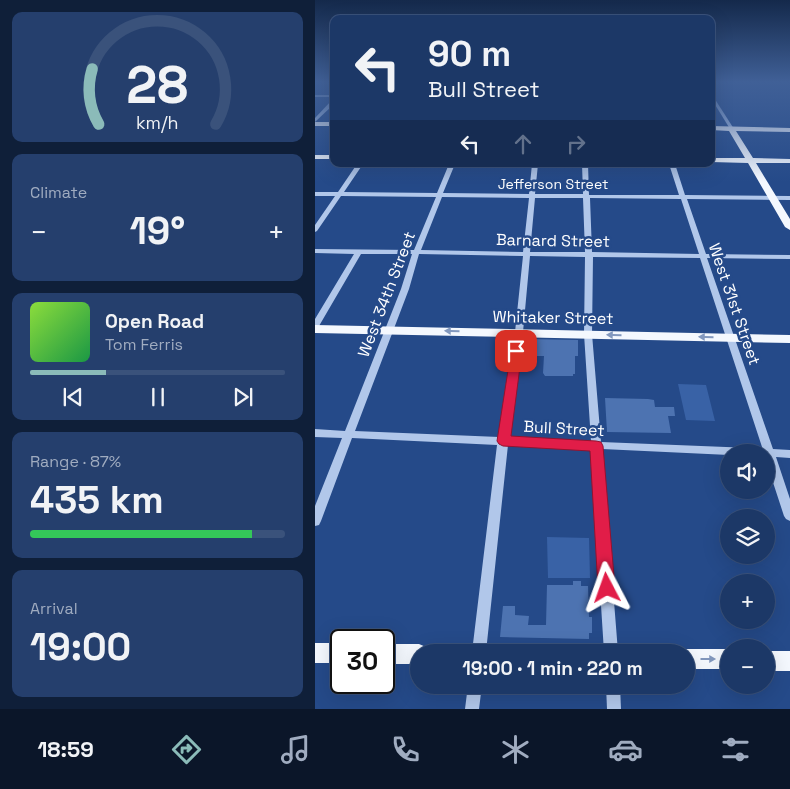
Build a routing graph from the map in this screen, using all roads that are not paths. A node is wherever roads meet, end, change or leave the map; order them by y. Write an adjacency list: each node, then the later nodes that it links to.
1 (723, 115): 5 (street)
2 (315, 123): 3 (main road)
3 (330, 125)
4 (715, 127): 5 (main road)
5 (731, 127): 6 (main road); 10 (main road)
6 (790, 128)
7 (315, 157): 8 (main road)
8 (330, 157)
9 (715, 160): 10 (main road)
10 (751, 161): 11 (main road); 23 (main road)
11 (790, 161)
12 (358, 167): 18 (street)
13 (451, 167): 19 (street, West 34th Street)
14 (535, 167): 20 (street)
15 (585, 167): 21 (street)
16 (673, 167): 22 (street, West 31st Street)
17 (315, 194): 18 (street, Jefferson Street)
18 (339, 194): 19 (street, Jefferson Street); 26 (street)
19 (440, 196): 20 (street, Jefferson Street); 29 (street, West 34th Street)
20 (531, 197): 21 (street, Jefferson Street); 30 (street)
21 (586, 197): 22 (street, Jefferson Street); 31 (street)
22 (683, 197): 23 (street, Jefferson Street); 32 (street, West 31st Street)
23 (774, 198): 24 (street, Jefferson Street); 25 (main road)
24 (790, 198)
25 (790, 227)
26 (315, 230)
27 (315, 252): 28 (street, Barnard Street)
28 (358, 252): 29 (street, Barnard Street); 34 (street)
29 (416, 252): 30 (street, Barnard Street); 35 (street, West 34th Street)
30 (526, 254): 31 (street, Barnard Street); 36 (street)
31 (589, 254): 32 (street, Barnard Street); 37 (street)
32 (703, 256): 33 (street, Barnard Street); 38 (street, West 31st Street)
33 (790, 257)
34 (315, 328): 35 (main road, Whitaker Street)
35 (389, 330): 36 (main road, Whitaker Street, one-way to 35); 41 (street, West 34th Street)
36 (519, 332): 37 (main road, Whitaker Street); 42 (street)
37 (588, 334): 38 (main road, Whitaker Street, one-way to 37); 44 (street)
38 (731, 338): 39 (main road, Whitaker Street); 43 (street, West 31st Street)
39 (790, 339)
40 (315, 433): 41 (street, Bull Street)
41 (348, 434): 42 (street, Bull Street); 50 (street)
42 (503, 441): 44 (street, Bull Street); 51 (street)
43 (765, 444)
44 (596, 446): 45 (street, Bull Street); 52 (street)
45 (720, 451)
46 (775, 453): 47 (street)
47 (790, 454)
48 (775, 473): 49 (street)
49 (790, 516)
50 (315, 521)
51 (480, 644)
52 (610, 644)
53 (315, 653): 54 (main road)
54 (330, 653)
55 (395, 654): 56 (main road)
56 (410, 654)
57 (695, 659): 58 (main road, one-way to 58)
58 (720, 659)
59 (775, 661): 60 (main road)
60 (790, 661)
61 (474, 694): 63 (street)
62 (613, 694): 64 (street)
63 (472, 709)
64 (614, 709)

